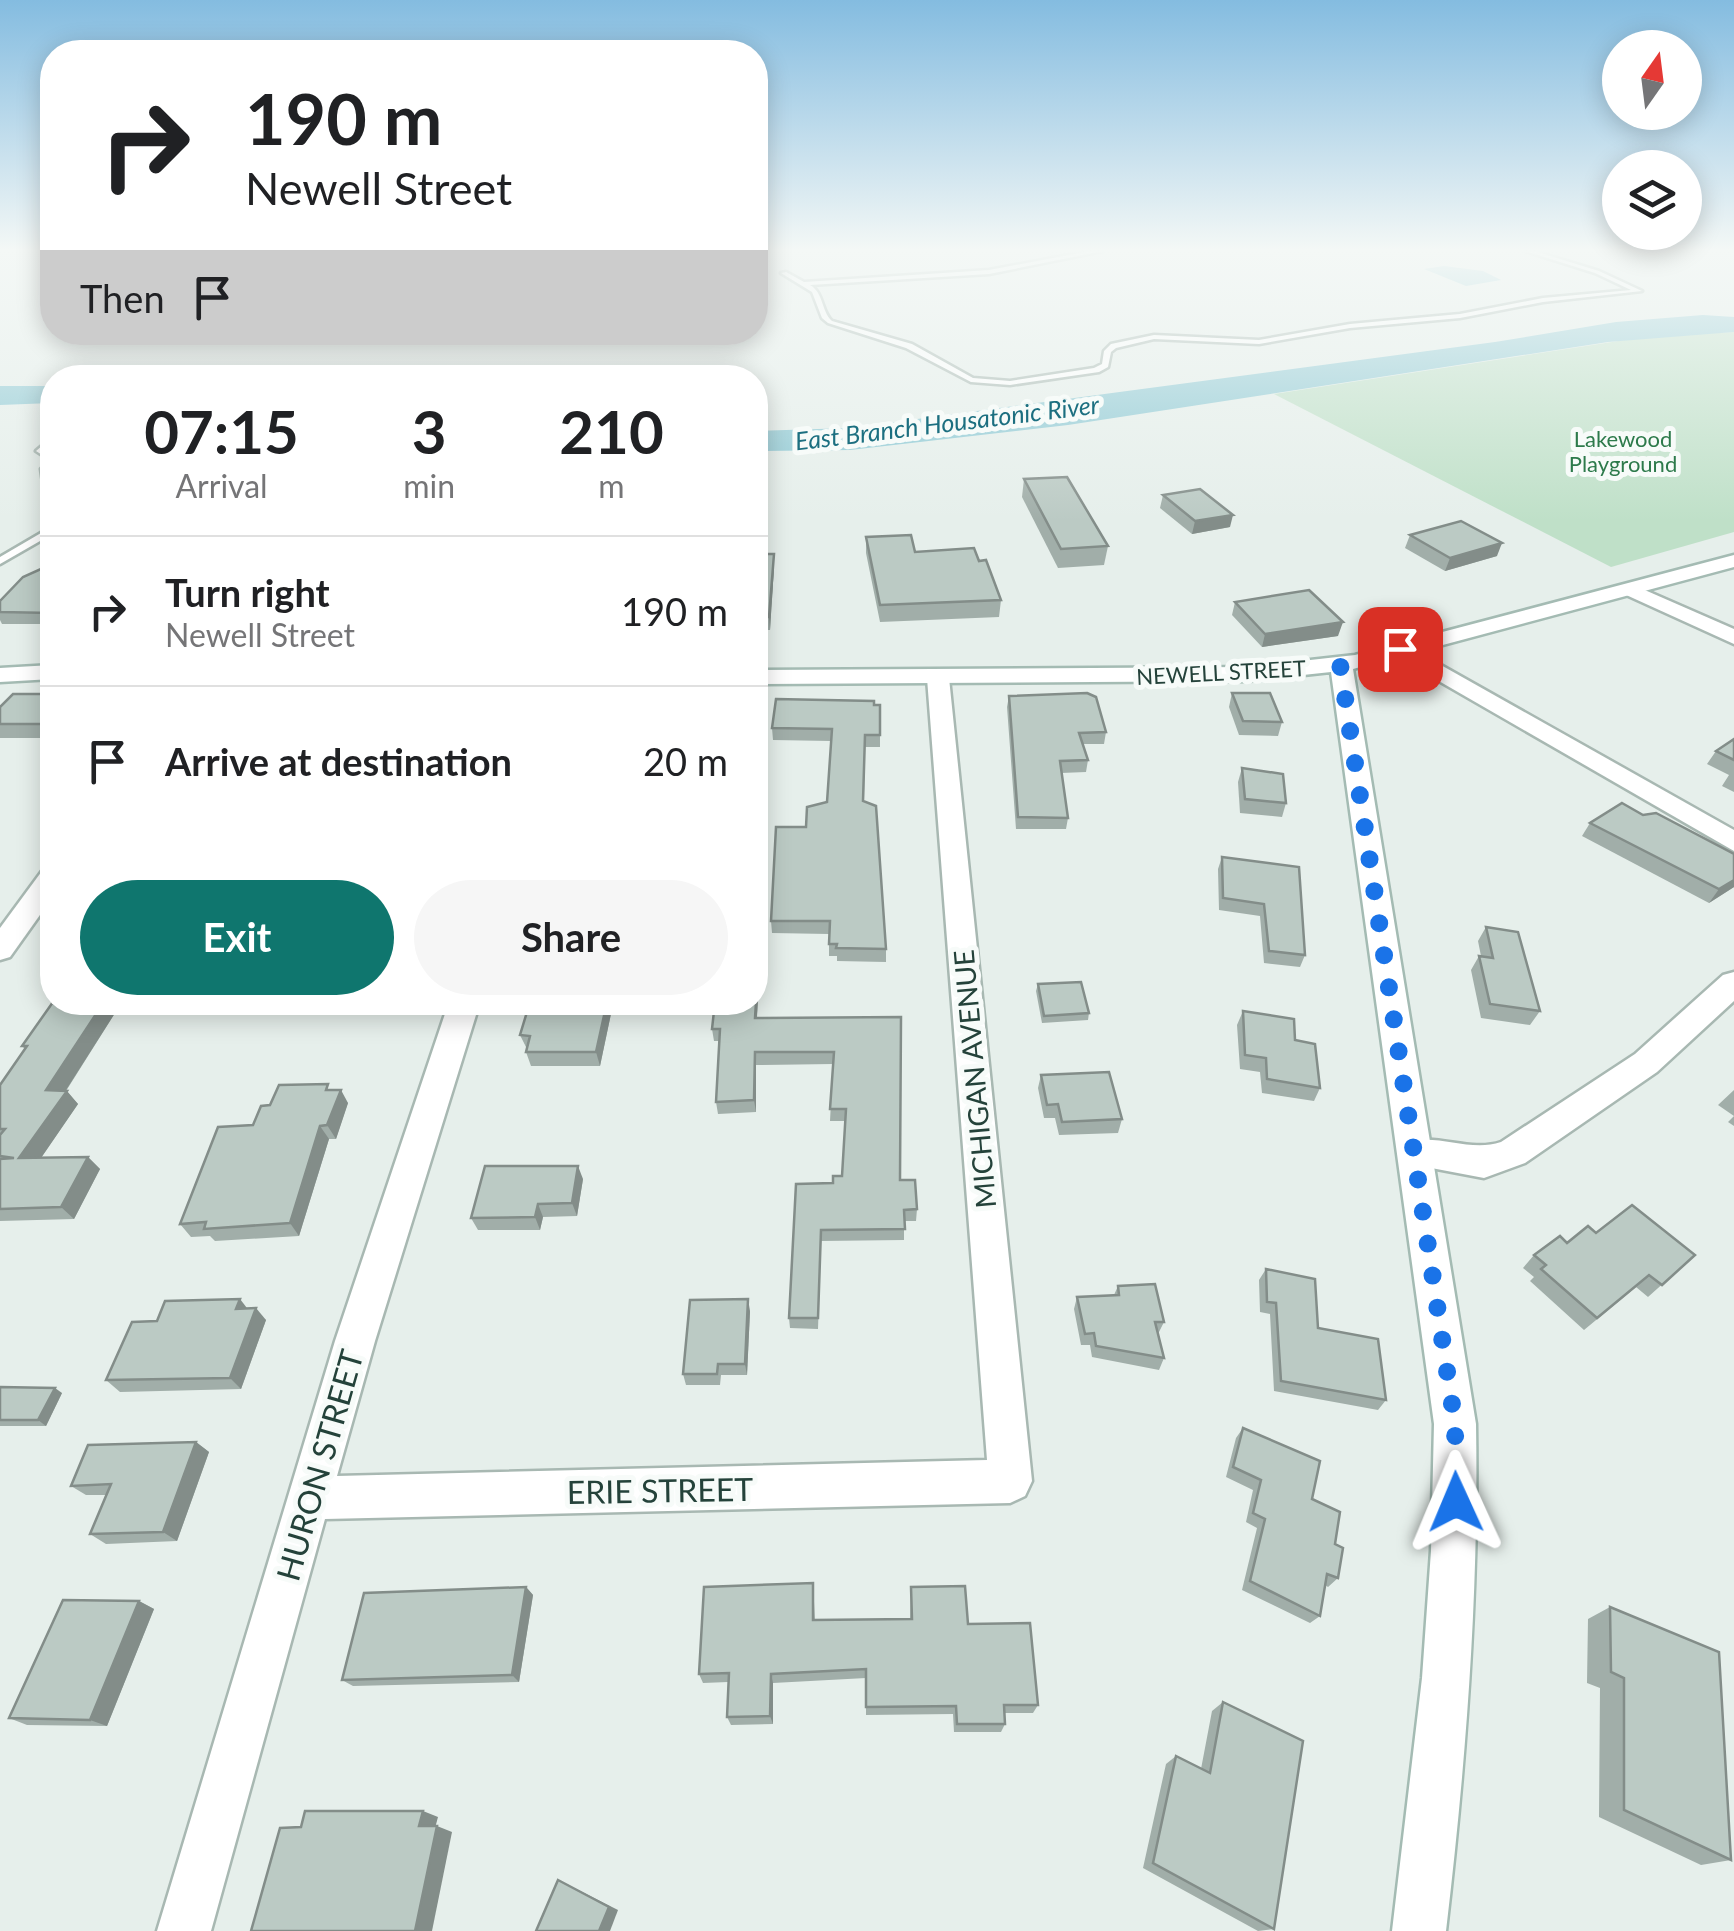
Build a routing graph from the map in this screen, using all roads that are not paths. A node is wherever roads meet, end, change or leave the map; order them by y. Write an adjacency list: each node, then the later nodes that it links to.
1 (892, 341): 2 (lane)
2 (1132, 341)
3 (1234, 341): 4 (lane)
4 (1264, 341)
5 (40, 536): 6 (lane)
6 (0, 560)
7 (1734, 561): 8 (street, NEWELL STREET)
8 (1630, 590): 9 (street); 10 (street, NEWELL STREET)
9 (1734, 636)
10 (1400, 649): 11 (street, NEWELL STREET); 16 (street)
11 (1340, 664): 15 (street, NEWELL STREET); 21 (street)
12 (40, 673): 13 (street)
13 (0, 676)
14 (768, 677): 15 (street, NEWELL STREET)
15 (938, 678): 22 (street, MICHIGAN AVENUE)
16 (1734, 842)
17 (40, 894): 18 (street)
18 (0, 949)
19 (1734, 982): 21 (street)
20 (461, 1015): 23 (street, HURON STREET)
21 (1417, 1153): 25 (street)
22 (1010, 1481): 23 (street, ERIE STREET)
23 (310, 1498): 24 (street, HURON STREET)
24 (184, 1931)
25 (1419, 1931)

